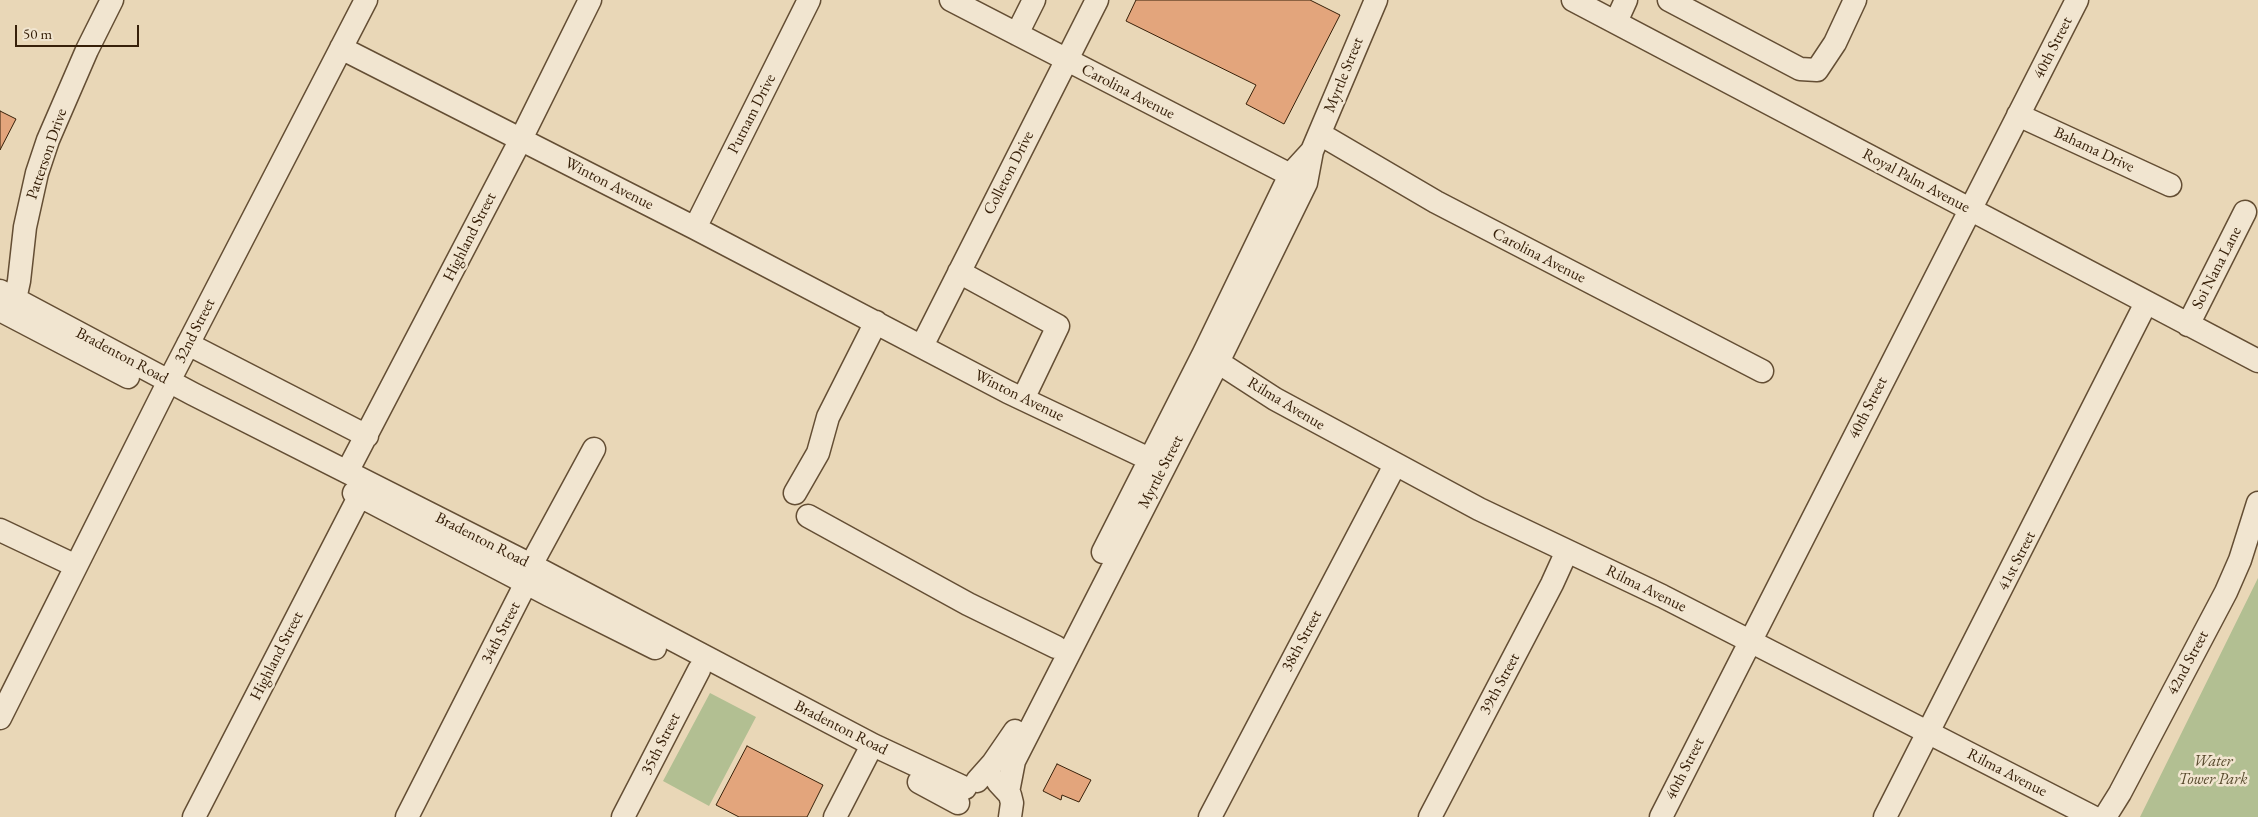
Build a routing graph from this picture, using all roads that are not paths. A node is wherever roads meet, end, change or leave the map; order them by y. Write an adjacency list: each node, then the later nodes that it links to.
1 (112, 0): 28 (street, Patterson Drive)
2 (366, 0): 16 (street, 32nd Street)
3 (590, 0): 19 (street, Highland Street)
4 (809, 0): 25 (street, Putnam Drive)
5 (951, 0): 15 (street, Carolina Avenue)
6 (1034, 0): 15 (street)
7 (1097, 0): 17 (street, Colleton Drive)
8 (1376, 0): 20 (street, Myrtle Street)
9 (1573, 0): 14 (street, Royal Palm Avenue)
10 (1626, 0): 14 (street)
11 (1668, 0): 12 (street)
12 (1855, 0)
13 (2077, 0): 18 (street, 40th Street)
14 (1616, 22): 23 (street, Royal Palm Avenue)
15 (1017, 34): 17 (street, Carolina Avenue)
16 (341, 48): 19 (street, Winton Avenue); 31 (street, 32nd Street)
17 (1066, 60): 21 (street, Carolina Avenue); 26 (street, Colleton Drive)
18 (2018, 115): 22 (street, Bahama Drive); 23 (street, 40th Street)
19 (521, 139): 25 (street, Winton Avenue); 38 (street, Highland Street)
20 (1316, 142): 21 (street, Myrtle Street); 35 (street, Carolina Avenue)
21 (1298, 179): 33 (street, Myrtle Street)
22 (2170, 185)
23 (1970, 210): 27 (street, Royal Palm Avenue); 51 (street, 40th Street)
24 (2245, 212): 30 (street, Soi Nana Lane)
25 (695, 228): 29 (street, Winton Avenue)
26 (959, 272): 32 (street, Colleton Drive); 37 (street)
27 (2146, 303): 30 (street, Royal Palm Avenue); 55 (street, 41st Street)
28 (7, 304): 36 (street, Bradenton Road)
29 (876, 322): 32 (street, Winton Avenue); 43 (street)
30 (2188, 325): 34 (street, Royal Palm Avenue)
31 (188, 344): 36 (street, 32nd Street); 38 (street)
32 (922, 346): 37 (street, Winton Avenue)
33 (1211, 357): 40 (street, Myrtle Street); 41 (street, Rilma Avenue)
34 (2258, 361)
35 (1762, 371)
36 (166, 388): 42 (street, Bradenton Road); 44 (street, Bradenton Road); 49 (street, 32nd Street)
37 (1023, 399): 40 (street, Winton Avenue)
38 (367, 436): 42 (street, Highland Street)
39 (594, 449): 50 (street, 34th Street)
40 (1157, 462): 52 (street, Myrtle Street); 58 (street, Myrtle Street)
41 (1395, 466): 48 (street, Rilma Avenue); 63 (street, 38th Street)
42 (347, 472): 50 (street, Bradenton Road)
43 (795, 493)
44 (360, 495): 50 (street, Bradenton Road); 59 (street, Highland Street)
45 (2258, 503): 68 (street, 42nd Street)
46 (808, 516): 52 (street)
47 (0, 530): 49 (street)
48 (1567, 551): 51 (street, Rilma Avenue); 64 (street, 39th Street)
49 (76, 566): 54 (street, 32nd Street)
50 (528, 574): 53 (street, Bradenton Road); 57 (street, Bradenton Road); 60 (street, 34th Street)
51 (1750, 640): 55 (street, Rilma Avenue); 65 (street, 40th Street)
52 (1056, 646): 57 (street, Myrtle Street)
53 (699, 670): 56 (street, Bradenton Road); 61 (street, 35th Street)
54 (0, 718)
55 (1928, 733): 66 (street, 41st Street); 67 (street, Rilma Avenue)
56 (867, 755): 57 (street, Bradenton Road); 62 (street)
57 (963, 804): 58 (street, Bradenton Road)
58 (1013, 810)
59 (194, 817)
60 (407, 817)
61 (623, 817)
62 (835, 817)
63 (1210, 817)
64 (1430, 817)
65 (1661, 817)
66 (1885, 817)
67 (2093, 817)
68 (2105, 817)

